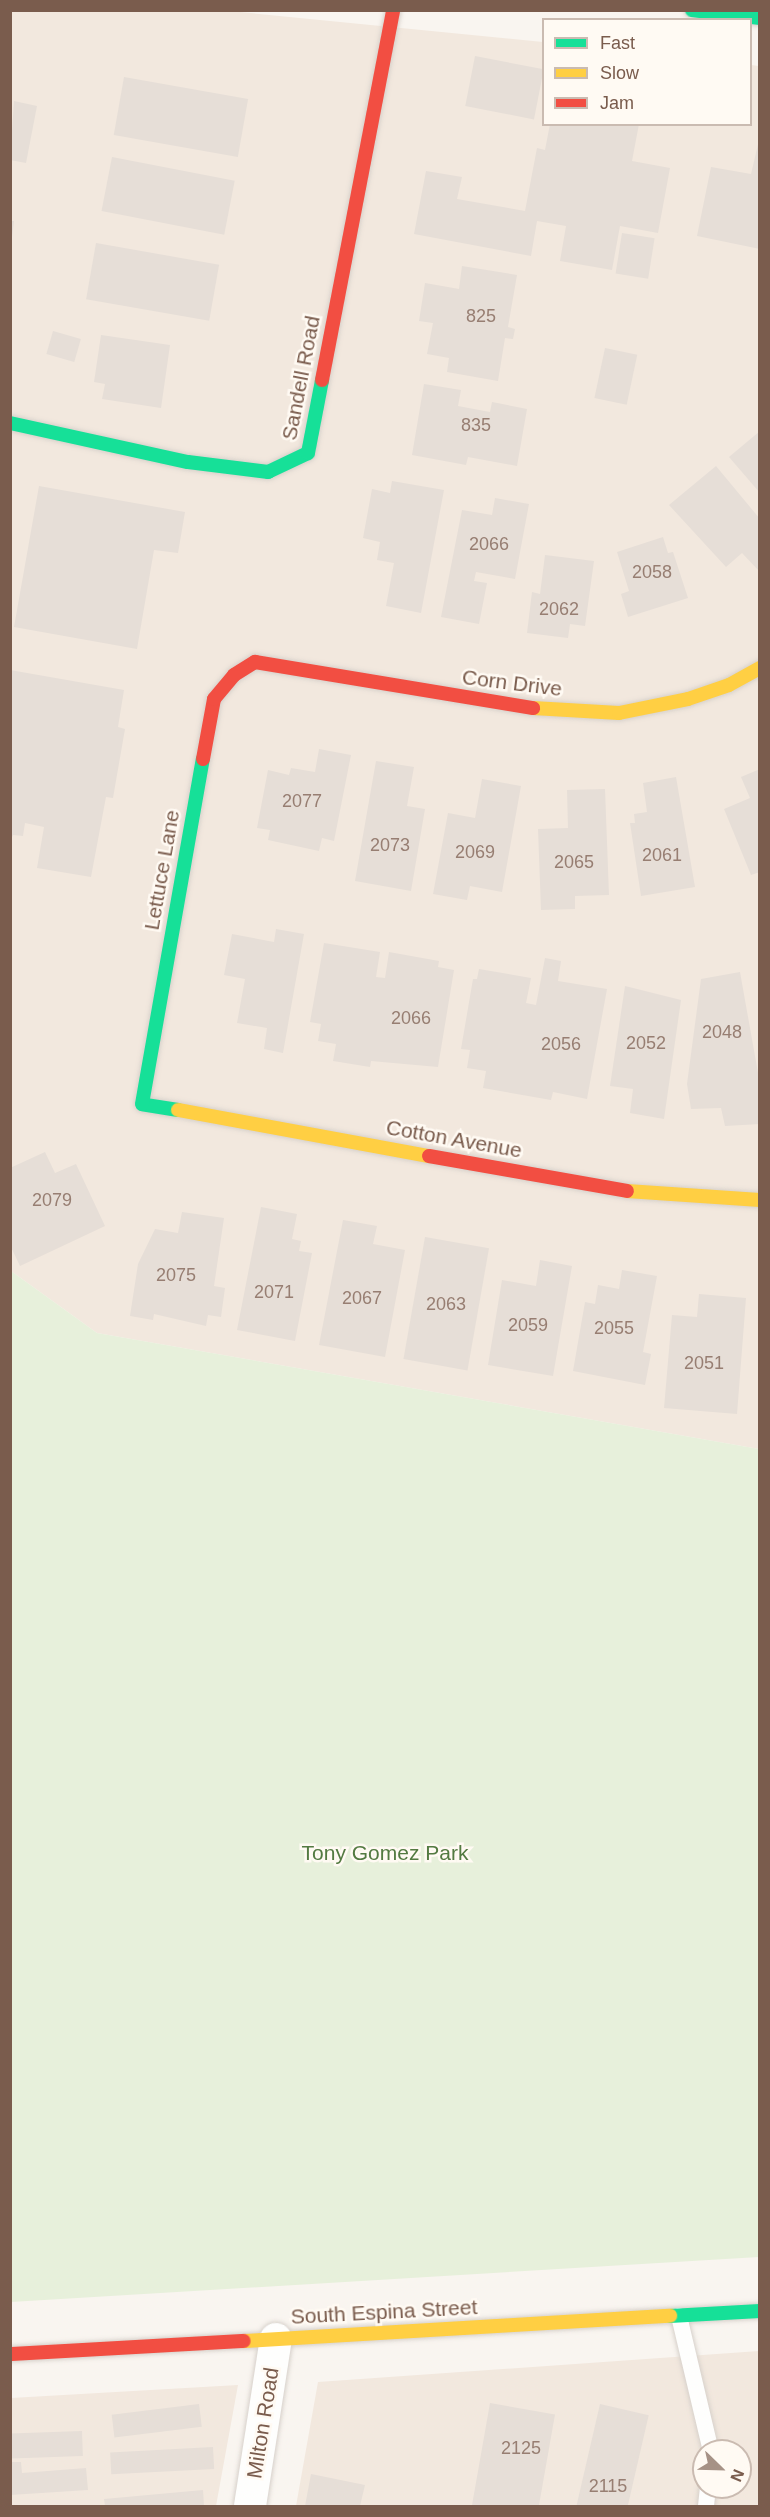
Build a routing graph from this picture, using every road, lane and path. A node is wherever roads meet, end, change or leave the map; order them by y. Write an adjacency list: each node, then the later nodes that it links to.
1 (393, 10): 4 (street, Sandell Road)
2 (692, 10): 3 (street)
3 (759, 18)
4 (10, 423)
5 (255, 662): 6 (street, Corn Drive); 7 (street, Lettuce Lane)
6 (759, 668)
7 (142, 1104): 8 (street, Cotton Avenue)
8 (759, 1200)
9 (759, 2311): 10 (street, South Espina Street)
10 (679, 2316): 11 (street, South Espina Street); 13 (lane)
11 (276, 2339): 12 (street, South Espina Street); 14 (street, Milton Road)
12 (10, 2354)
13 (708, 2439)
14 (250, 2506)

